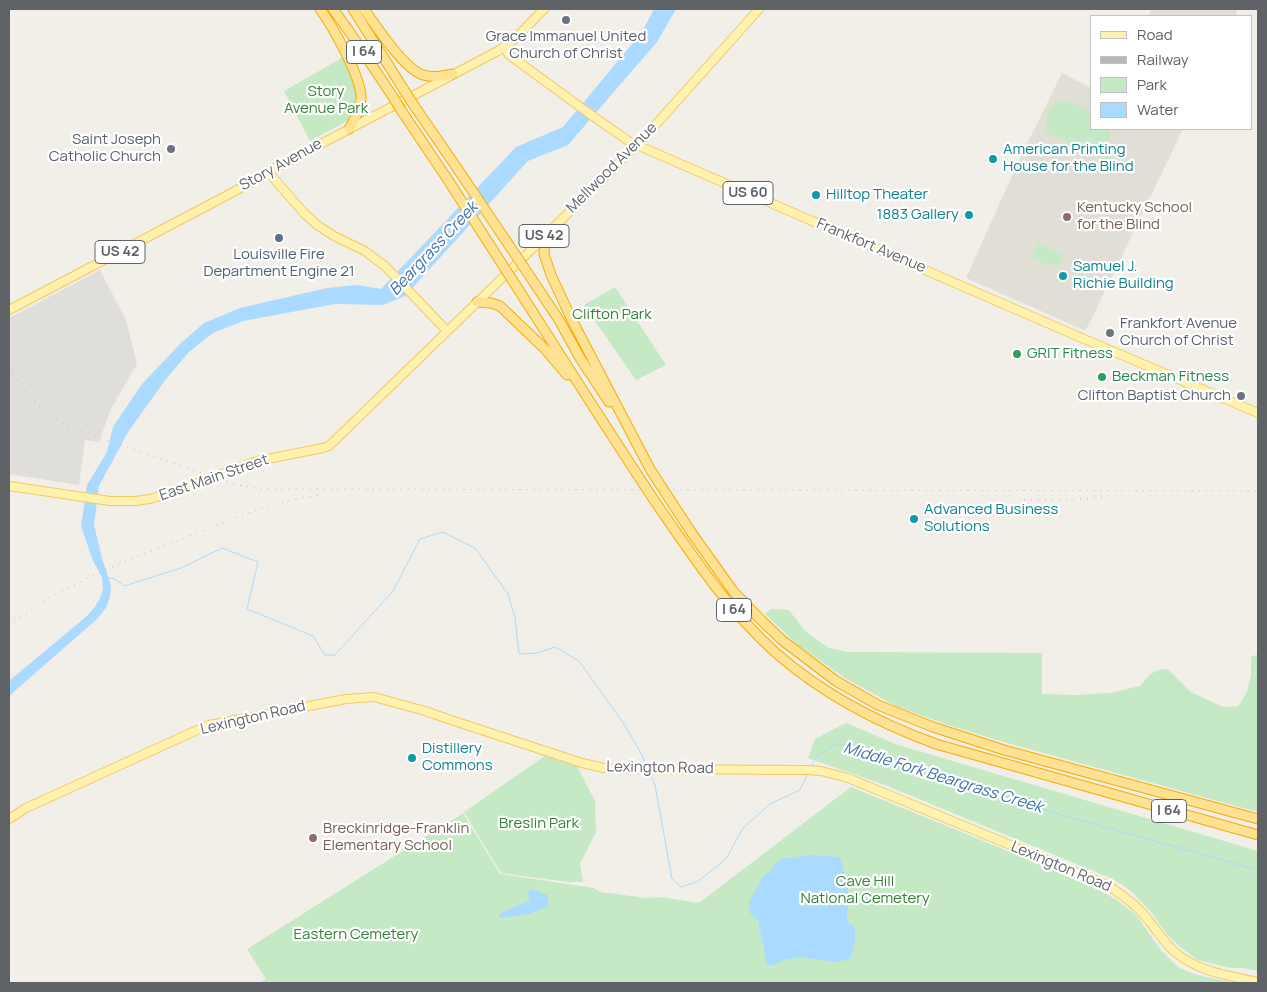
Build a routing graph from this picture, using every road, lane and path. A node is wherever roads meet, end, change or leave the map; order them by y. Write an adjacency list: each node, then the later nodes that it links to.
1 (320, 9): 13 (highway)
2 (333, 9): 21 (highway, I 64, bridge)
3 (348, 9): 9 (highway)
4 (353, 9): 9 (highway, I 64)
5 (364, 9): 11 (highway)
6 (371, 9): 11 (highway)
7 (544, 9): 10 (main road, Story Avenue / US 42)
8 (759, 9): 14 (main road, Mellwood Avenue / US 42)
9 (361, 21): 22 (highway, I 64, bridge)
10 (504, 46): 12 (main road, Story Avenue / US 42); 14 (main road, Frankfort Avenue / US 60)
11 (396, 51): 12 (highway)
12 (453, 74): 13 (main road, Story Avenue / US 42)
13 (349, 129): 15 (main road, Story Avenue / US 42)
14 (637, 145): 16 (main road, Mellwood Avenue / US 42); 20 (main road, Frankfort Avenue / US 60)
15 (268, 172): 18 (main road, Story Avenue / US 42); 19 (main road)
16 (545, 235): 17 (main road, Mellwood Avenue / US 42); 22 (highway)
17 (477, 302): 19 (main road, Mellwood Avenue / US 42); 21 (highway)
18 (9, 310)
19 (447, 331): 23 (main road, Mellwood Avenue / US 42)
20 (1258, 413)
21 (609, 432): 27 (highway, I 64)
22 (634, 440): 26 (highway, I 64)
23 (329, 446): 24 (main road, East Main Street / US 42)
24 (9, 486)
25 (9, 819): 28 (main road, Lexington Road)
26 (1258, 819)
27 (1258, 836)
28 (1258, 982)

